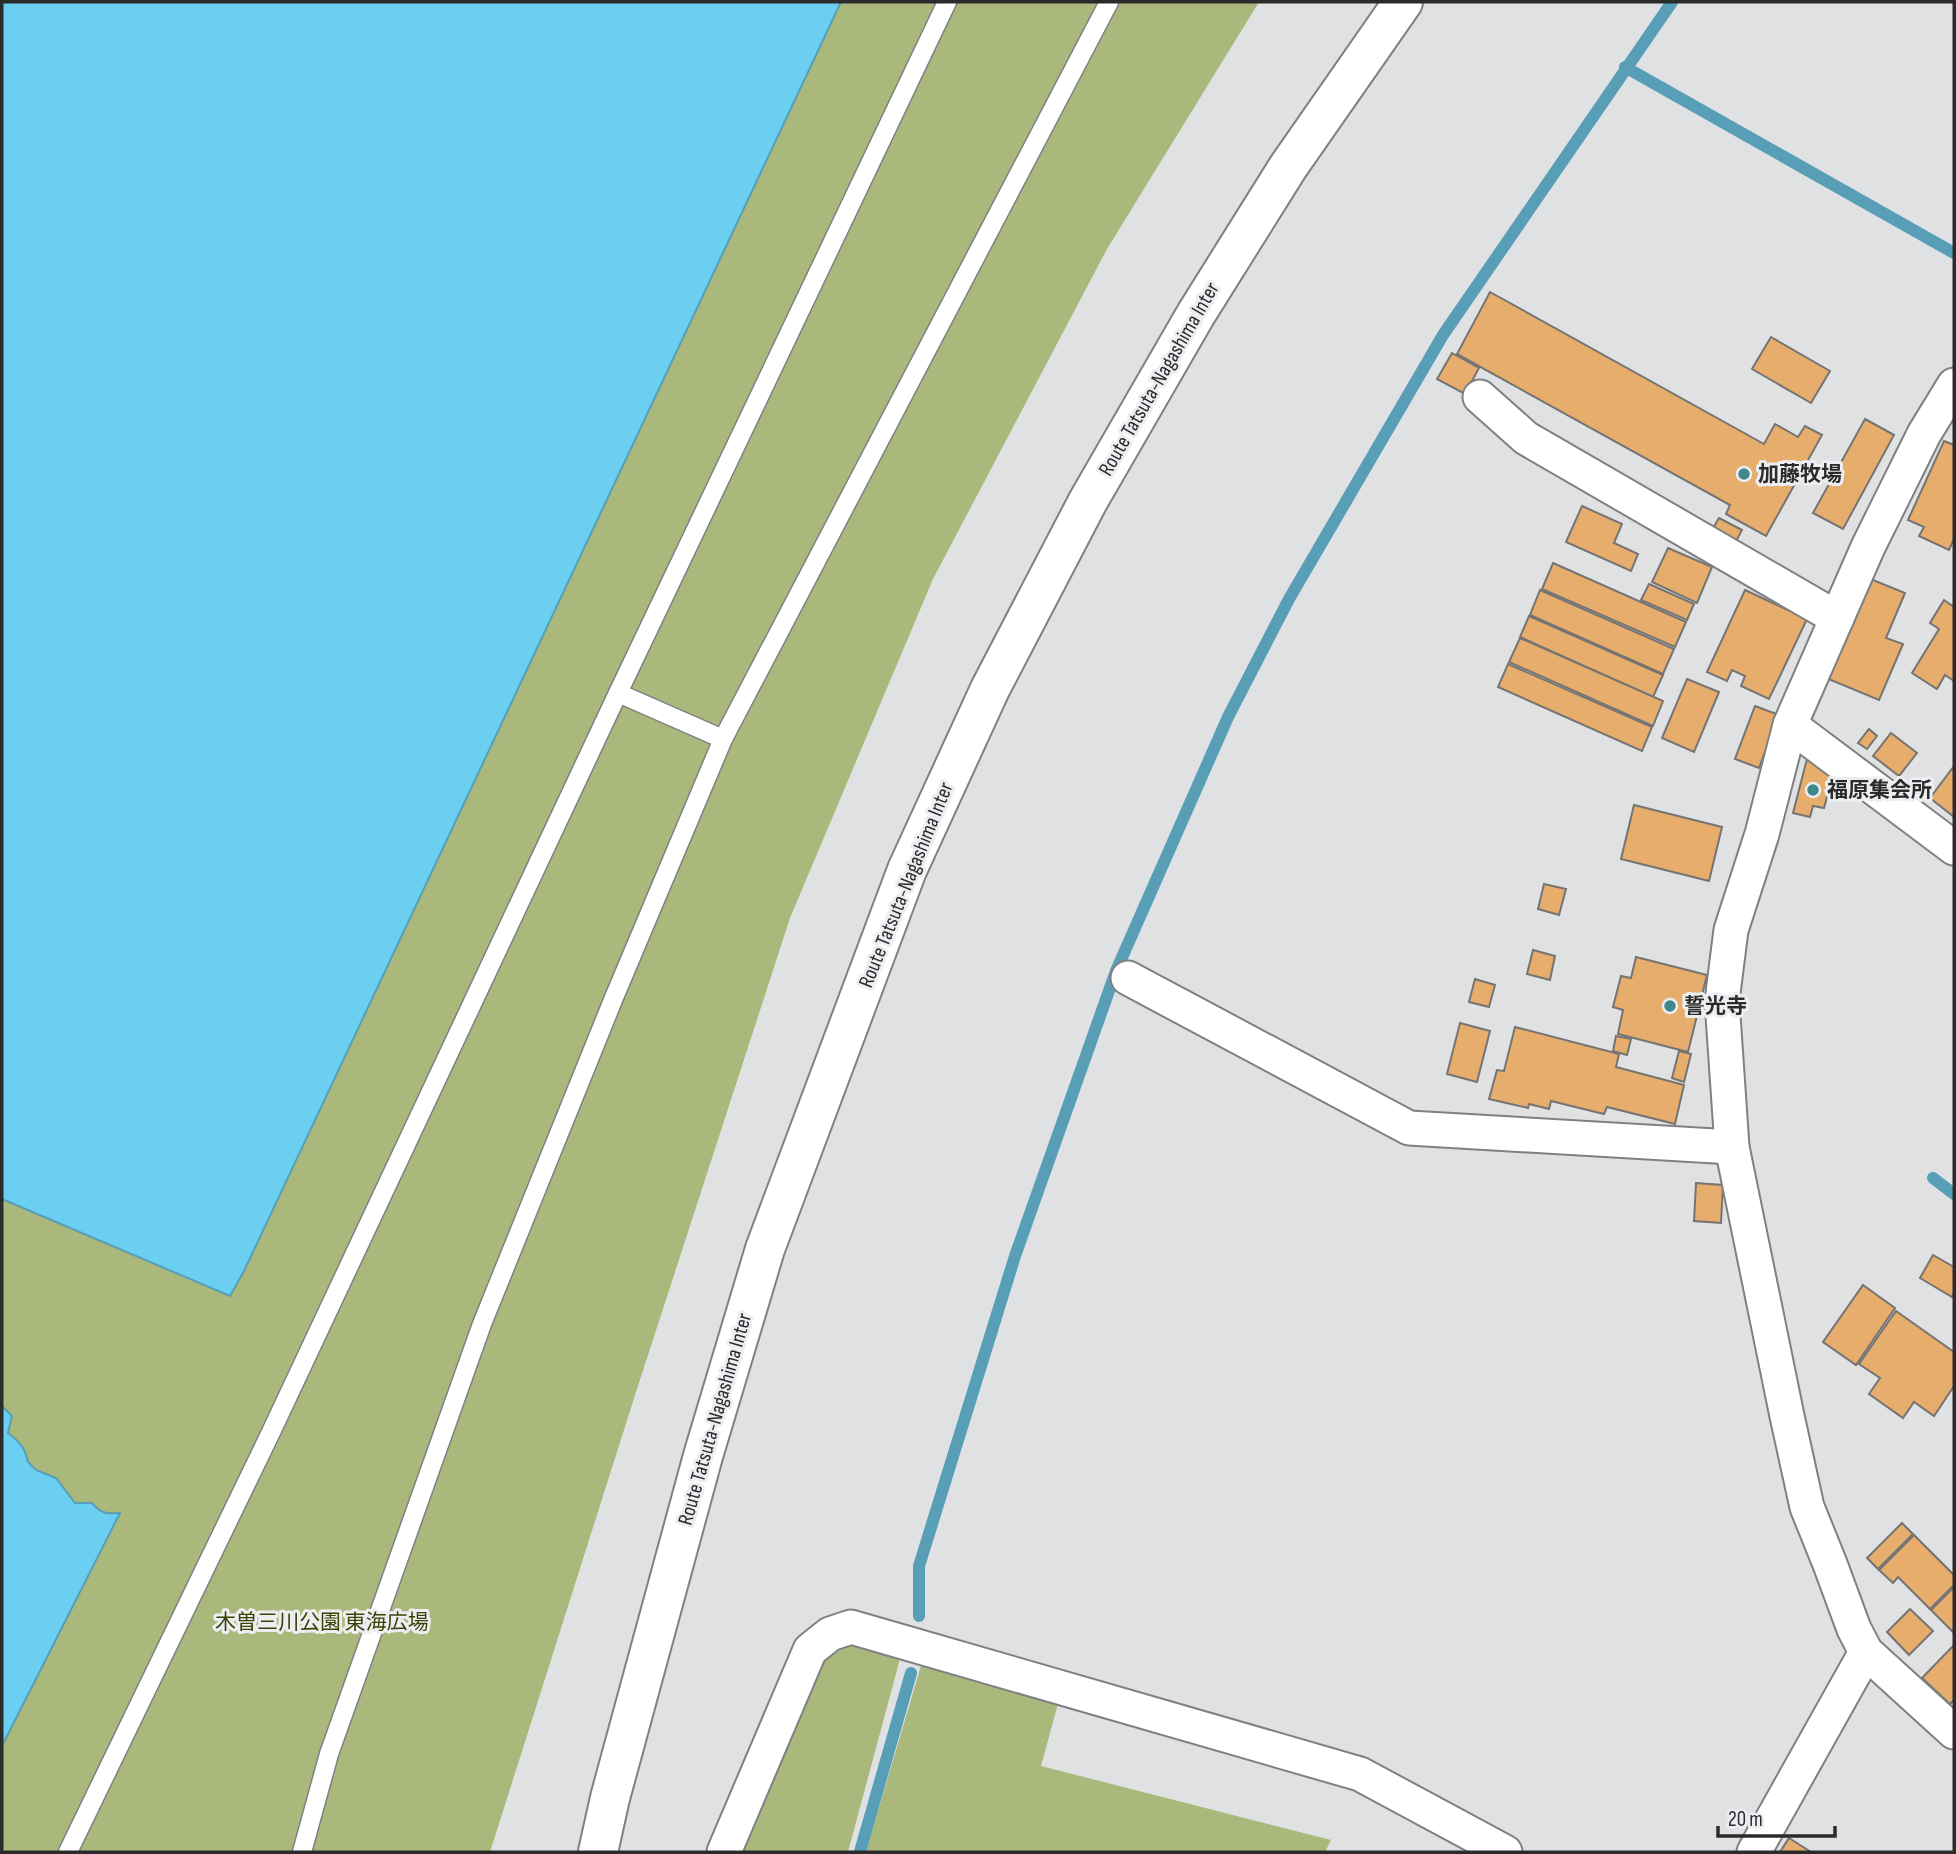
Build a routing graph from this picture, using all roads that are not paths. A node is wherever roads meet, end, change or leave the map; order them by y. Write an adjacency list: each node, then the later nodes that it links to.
1 (947, 2): 7 (lane)
2 (1109, 2): 9 (lane)
3 (1403, 2): 17 (main road, Route Tatsuta-Nagashima Inter)
4 (1954, 386): 6 (street)
5 (1480, 397): 6 (street)
6 (1837, 618): 8 (street)
7 (618, 693): 9 (lane); 15 (lane)
8 (1790, 725): 10 (street); 12 (street)
9 (723, 739): 16 (lane)
10 (1954, 848)
11 (1128, 978): 12 (street)
12 (1732, 1147): 13 (street)
13 (1866, 1652): 14 (street); 20 (street)
14 (1954, 1732)
15 (68, 1852)
16 (302, 1852)
17 (597, 1852)
18 (724, 1852): 19 (street)
19 (1505, 1852)
20 (1754, 1852)

